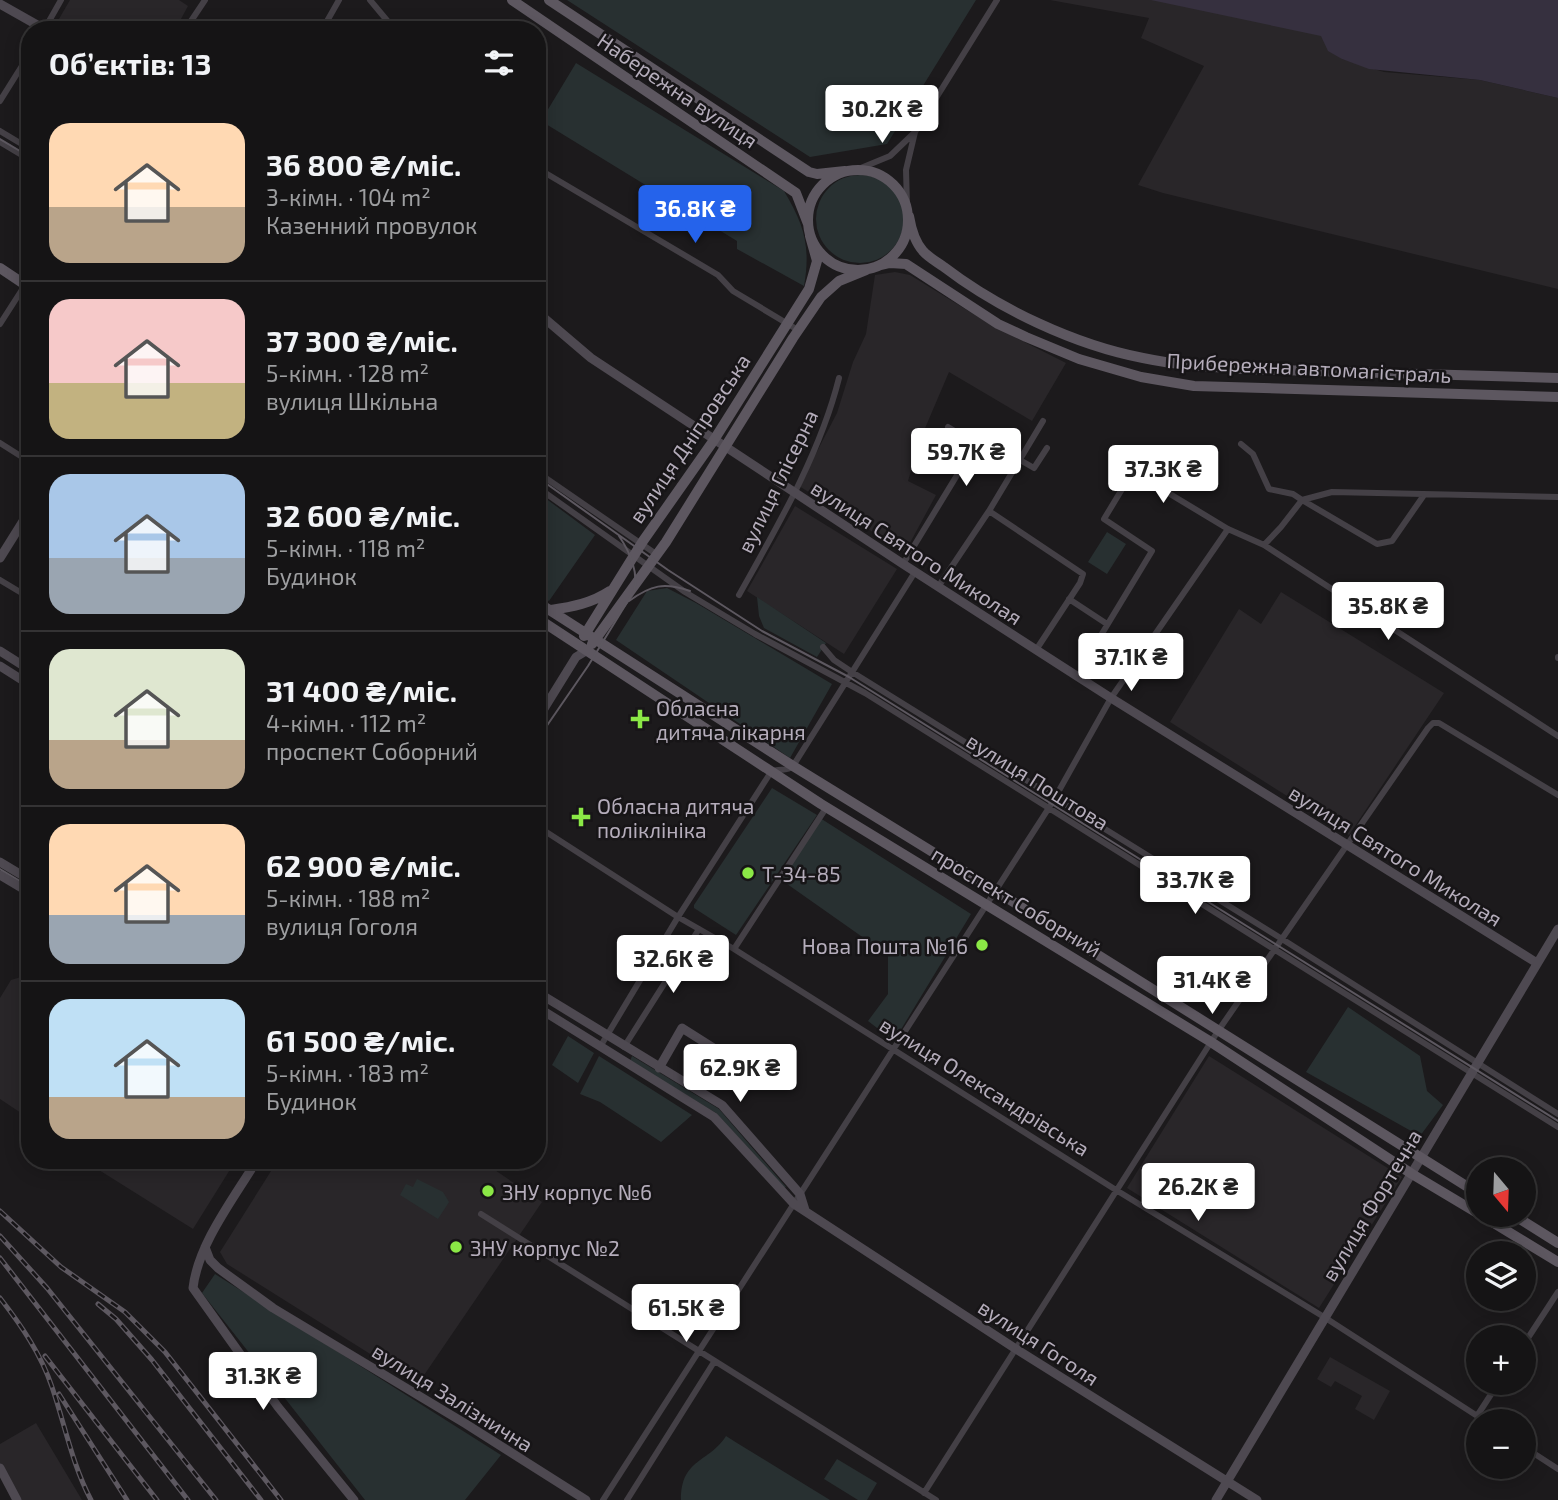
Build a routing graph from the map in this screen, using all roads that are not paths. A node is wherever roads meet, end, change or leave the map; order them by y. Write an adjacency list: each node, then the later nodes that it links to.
1 (61, 0): 10 (street)
2 (205, 0): 11 (street)
3 (339, 0): 12 (street)
4 (370, 0): 13 (street)
5 (512, 0): 14 (main road, Набережна вулиця)
6 (549, 0): 23 (main road, Прибережна автомагістраль)
7 (997, 0): 19 (street)
8 (0, 4): 9 (street)
9 (31, 21)
10 (49, 21)
11 (192, 21)
12 (327, 21)
13 (388, 21)
14 (543, 21)
15 (546, 23): 26 (main road, Набережна вулиця)
16 (21, 67): 17 (street)
17 (0, 101)
18 (0, 131): 21 (street)
19 (915, 132): 23 (street); 25 (street)
20 (0, 142): 22 (street)
21 (21, 144)
22 (21, 155)
23 (850, 170): 25 (main road, Прибережна автомагістраль); 26 (main road)
24 (546, 173): 34 (street)
25 (908, 211): 28 (main road); 31 (main road, Прибережна автомагістраль)
26 (809, 230): 28 (main road, Прибережна автомагістраль); 34 (main road, вулиця Дніпровська)
27 (0, 268): 29 (main road)
28 (872, 268): 36 (main road, Прибережна автомагістраль); 37 (main road, вулиця Дніпровська)
29 (21, 282)
30 (21, 294): 35 (street)
31 (1010, 309): 33 (main road, Прибережна автомагістраль); 36 (main road)
32 (546, 320): 44 (street, вулиця Святого Миколая)
33 (1036, 321): 38 (main road); 40 (main road, Прибережна автомагістраль)
34 (787, 323): 37 (street); 44 (main road, вулиця Дніпровська)
35 (0, 324)
36 (998, 324): 38 (main road, Прибережна автомагістраль)
37 (798, 330): 47 (main road, вулиця Дніпровська)
38 (1026, 337): 41 (main road, Прибережна автомагістраль)
39 (839, 378): 54 (street, вулиця Глісерна)
40 (1558, 378)
41 (1558, 397)
42 (1043, 421): 51 (street)
43 (948, 427): 67 (street)
44 (714, 440): 47 (street, вулиця Святого Миколая); 62 (main road, вулиця Дніпровська)
45 (0, 443): 49 (street)
46 (1241, 444): 58 (street)
47 (725, 447): 54 (street, вулиця Святого Миколая); 64 (main road, вулиця Дніпровська)
48 (1047, 447): 51 (street)
49 (21, 456)
50 (1112, 459): 52 (street)
51 (1020, 460): 59 (street)
52 (1133, 471): 61 (street); 78 (street)
53 (546, 478): 62 (street)
54 (793, 492): 67 (street, вулиця Святого Миколая); 74 (street, вулиця Глісерна)
55 (546, 493): 65 (street, вулиця Поштова)
56 (1423, 495): 57 (street); 58 (street); 58 (street)
57 (1558, 497)
58 (1302, 500): 63 (street)
59 (989, 511): 72 (street); 75 (street)
60 (21, 524): 66 (street)
61 (1228, 528): 63 (street); 91 (street)
62 (642, 544): 64 (street); 65 (main road, вулиця Дніпровська)
63 (1264, 545): 93 (street)
64 (656, 555): 68 (main road, вулиця Дніпровська)
65 (635, 556): 68 (street, вулиця Поштова); 71 (main road, вулиця Дніпровська)
66 (0, 558)
67 (903, 564): 69 (street, вулиця Святого Миколая)
68 (648, 565): 80 (main road, вулиця Дніпровська); 90 (street, вулиця Поштова)
69 (915, 572): 72 (street, вулиця Святого Миколая); 88 (street)
70 (0, 580): 73 (street)
71 (615, 587): 77 (main road); 80 (main road, вулиця Дніпровська)
72 (938, 587): 82 (street, вулиця Святого Миколая)
73 (21, 593)
74 (739, 595)
75 (1069, 599): 78 (street); 82 (street)
76 (546, 607): 77 (main road, проспект Соборний)
77 (551, 610): 80 (main road, проспект Соборний)
78 (1107, 624): 85 (street)
79 (546, 625): 84 (main road, проспект Соборний)
80 (591, 636): 84 (main road, вулиця Дніпровська); 94 (main road, проспект Соборний)
81 (823, 647): 88 (street, вулиця Поштова)
82 (1036, 650): 91 (street, вулиця Святого Миколая)
83 (0, 651): 86 (street)
84 (580, 651): 92 (street, вулиця Дніпровська); 95 (main road, проспект Соборний)
85 (1086, 660)
86 (21, 664)
87 (0, 666): 89 (street)
88 (852, 672): 90 (street); 97 (street, вулиця Поштова)
89 (21, 679)
90 (845, 681): 94 (street); 99 (street, вулиця Поштова)
91 (1111, 698): 97 (street); 101 (street, вулиця Святого Миколая)
92 (546, 706)
93 (1558, 736)
94 (793, 766): 95 (street); 106 (main road, проспект Соборний)
95 (771, 772): 98 (main road, проспект Соборний); 108 (street)
96 (1558, 795): 101 (street)
97 (1054, 799): 99 (street); 111 (street, вулиця Поштова)
98 (827, 808): 107 (main road, проспект Соборний); 112 (street)
99 (1048, 808): 106 (street); 113 (street, вулиця Поштова)
100 (546, 832): 108 (street, вулиця Олександрівська)
101 (1347, 846): 111 (street); 114 (street, вулиця Святого Миколая)
102 (0, 862): 104 (street)
103 (0, 875): 105 (street)
104 (21, 875)
105 (21, 888)
106 (996, 891): 107 (street); 117 (main road, проспект Соборний)
107 (988, 904): 119 (main road, проспект Соборний); 122 (street)
108 (678, 917): 109 (street, вулиця Олександрівська); 118 (street)
109 (699, 929): 112 (street, вулиця Олександрівська); 121 (street)
110 (1558, 929): 114 (street, вулиця Фортечна)
111 (1282, 939): 113 (street); 123 (street, вулиця Поштова)
112 (734, 948): 122 (street, вулиця Олександрівська)
113 (1273, 949): 117 (street); 126 (street, вулиця Поштова)
114 (1537, 963): 123 (street, вулиця Фортечна)
115 (546, 998): 118 (street)
116 (546, 1013): 120 (street, вулиця Гоголя)
117 (1218, 1031): 119 (street); 129 (main road, проспект Соборний)
118 (606, 1035): 120 (street); 121 (street)
119 (1211, 1042): 131 (main road, проспект Соборний); 133 (street)
120 (600, 1046): 135 (street, вулиця Гоголя)
121 (624, 1046): 125 (street)
122 (894, 1051): 133 (street, вулиця Олександрівська); 134 (street)
123 (1478, 1062): 126 (street, вулиця Фортечна); 127 (street, вулиця Поштова)
124 (742, 1066): 125 (street)
125 (659, 1068): 134 (street)
126 (1470, 1073): 128 (street, вулиця Поштова); 129 (street, вулиця Фортечна)
127 (1558, 1114)
128 (1558, 1127)
129 (1420, 1158): 131 (street, вулиця Фортечна); 132 (main road, проспект Соборний)
130 (252, 1169): 142 (street)
131 (1412, 1174): 136 (main road, проспект Соборний); 145 (street, вулиця Фортечна)
132 (1466, 1186)
133 (1116, 1189): 145 (street, вулиця Олександрівська); 147 (street)
134 (800, 1194): 135 (street); 137 (street)
135 (793, 1204): 137 (street, вулиця Гоголя); 148 (street)
136 (1466, 1206)
137 (805, 1210): 147 (street, вулиця Гоголя)
138 (481, 1214): 148 (street)
139 (1500, 1227): 143 (main road, проспект Соборний)
140 (1533, 1227): 141 (main road)
141 (1558, 1243)
142 (205, 1247): 157 (street); 158 (street, вулиця Залізнична)
143 (1558, 1262)
144 (1558, 1292): 146 (street)
145 (1324, 1317): 150 (street, вулиця Олександрівська); 154 (street, вулиця Фортечна)
146 (1536, 1326)
147 (1016, 1349): 154 (street, вулиця Гоголя); 155 (street)
148 (698, 1352): 149 (street); 159 (street)
149 (714, 1362): 155 (street); 160 (street)
150 (1466, 1409)
151 (1536, 1455): 153 (street)
152 (0, 1468): 156 (street)
153 (1558, 1469)
154 (1227, 1482): 162 (street, вулиця Фортечна); 163 (street, вулиця Гоголя)
155 (924, 1493): 161 (street)
156 (17, 1500)
157 (354, 1500)
158 (586, 1500)
159 (603, 1500)
160 (627, 1500)
161 (936, 1500)
162 (1216, 1500)
163 (1257, 1500)

